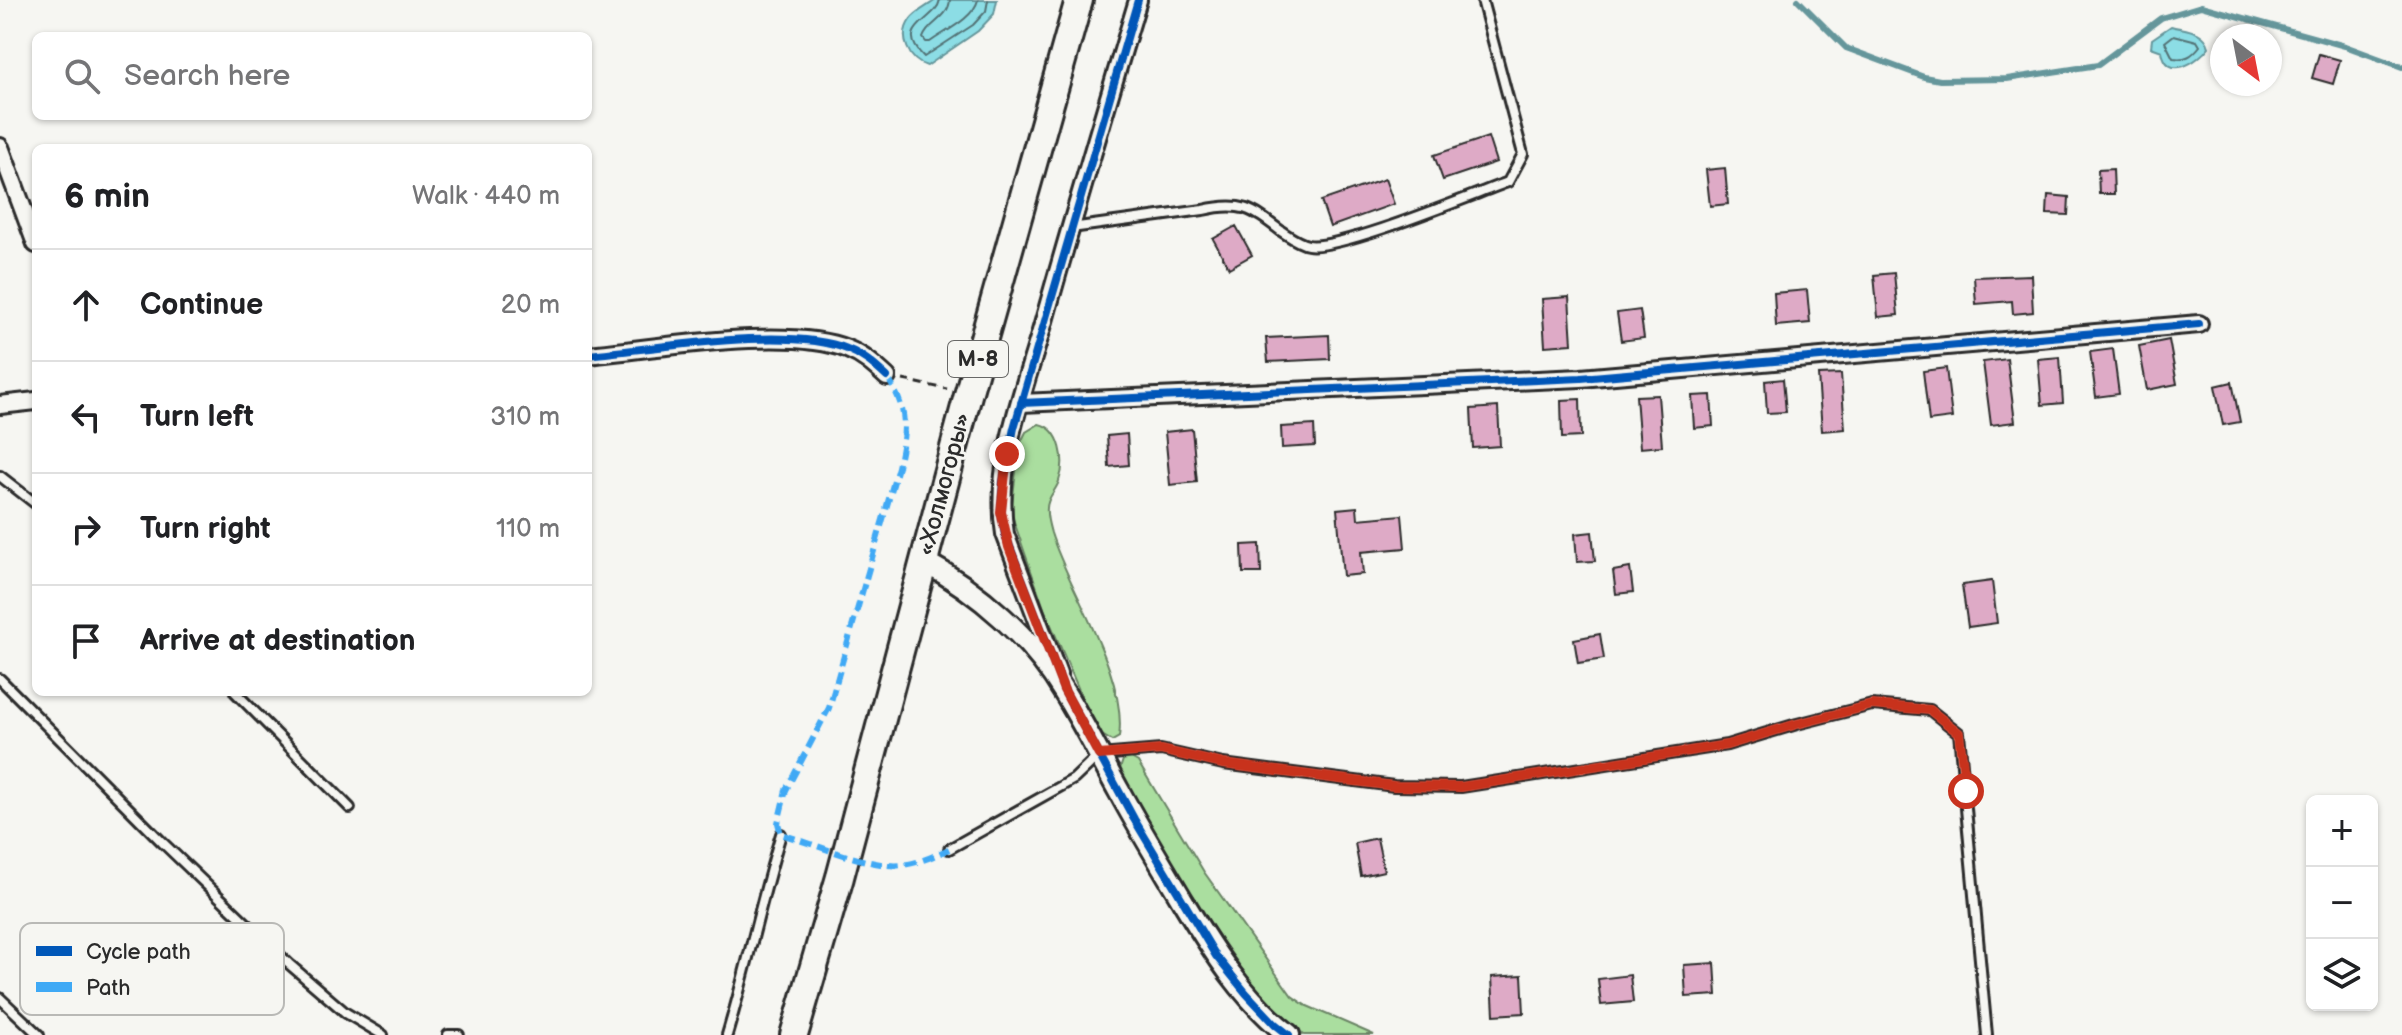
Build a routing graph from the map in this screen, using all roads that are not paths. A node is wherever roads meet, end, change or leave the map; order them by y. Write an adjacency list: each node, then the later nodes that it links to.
1 (1079, 0): 15 (highway, «Холмогоры» / М-8)
2 (1138, 0): 5 (street)
3 (1482, 0): 5 (lane)
4 (0, 147): 6 (street)
5 (1070, 228): 11 (street)
6 (32, 233)
7 (2199, 324): 11 (street)
8 (592, 355): 9 (street)
9 (887, 377)
10 (32, 401): 12 (street)
11 (1021, 403): 16 (street)
12 (0, 405)
13 (0, 476): 14 (lane)
14 (32, 501)
15 (923, 561): 17 (street); 33 (highway, «Холмогоры» / М-8)
16 (1033, 608): 17 (street); 19 (street)
17 (1011, 627): 19 (street)
18 (0, 679): 25 (lane)
19 (1064, 690): 21 (street)
20 (239, 696): 22 (lane)
21 (1099, 755): 24 (lane); 34 (street); 35 (lane)
22 (350, 808)
23 (781, 834): 32 (lane)
24 (949, 849)
25 (246, 923)
26 (284, 959): 29 (lane)
27 (0, 998): 28 (lane)
28 (39, 1035)
29 (383, 1035)
30 (448, 1035): 31 (lane)
31 (459, 1035)
32 (727, 1035)
33 (794, 1035)
34 (1289, 1035)
35 (1987, 1035)

